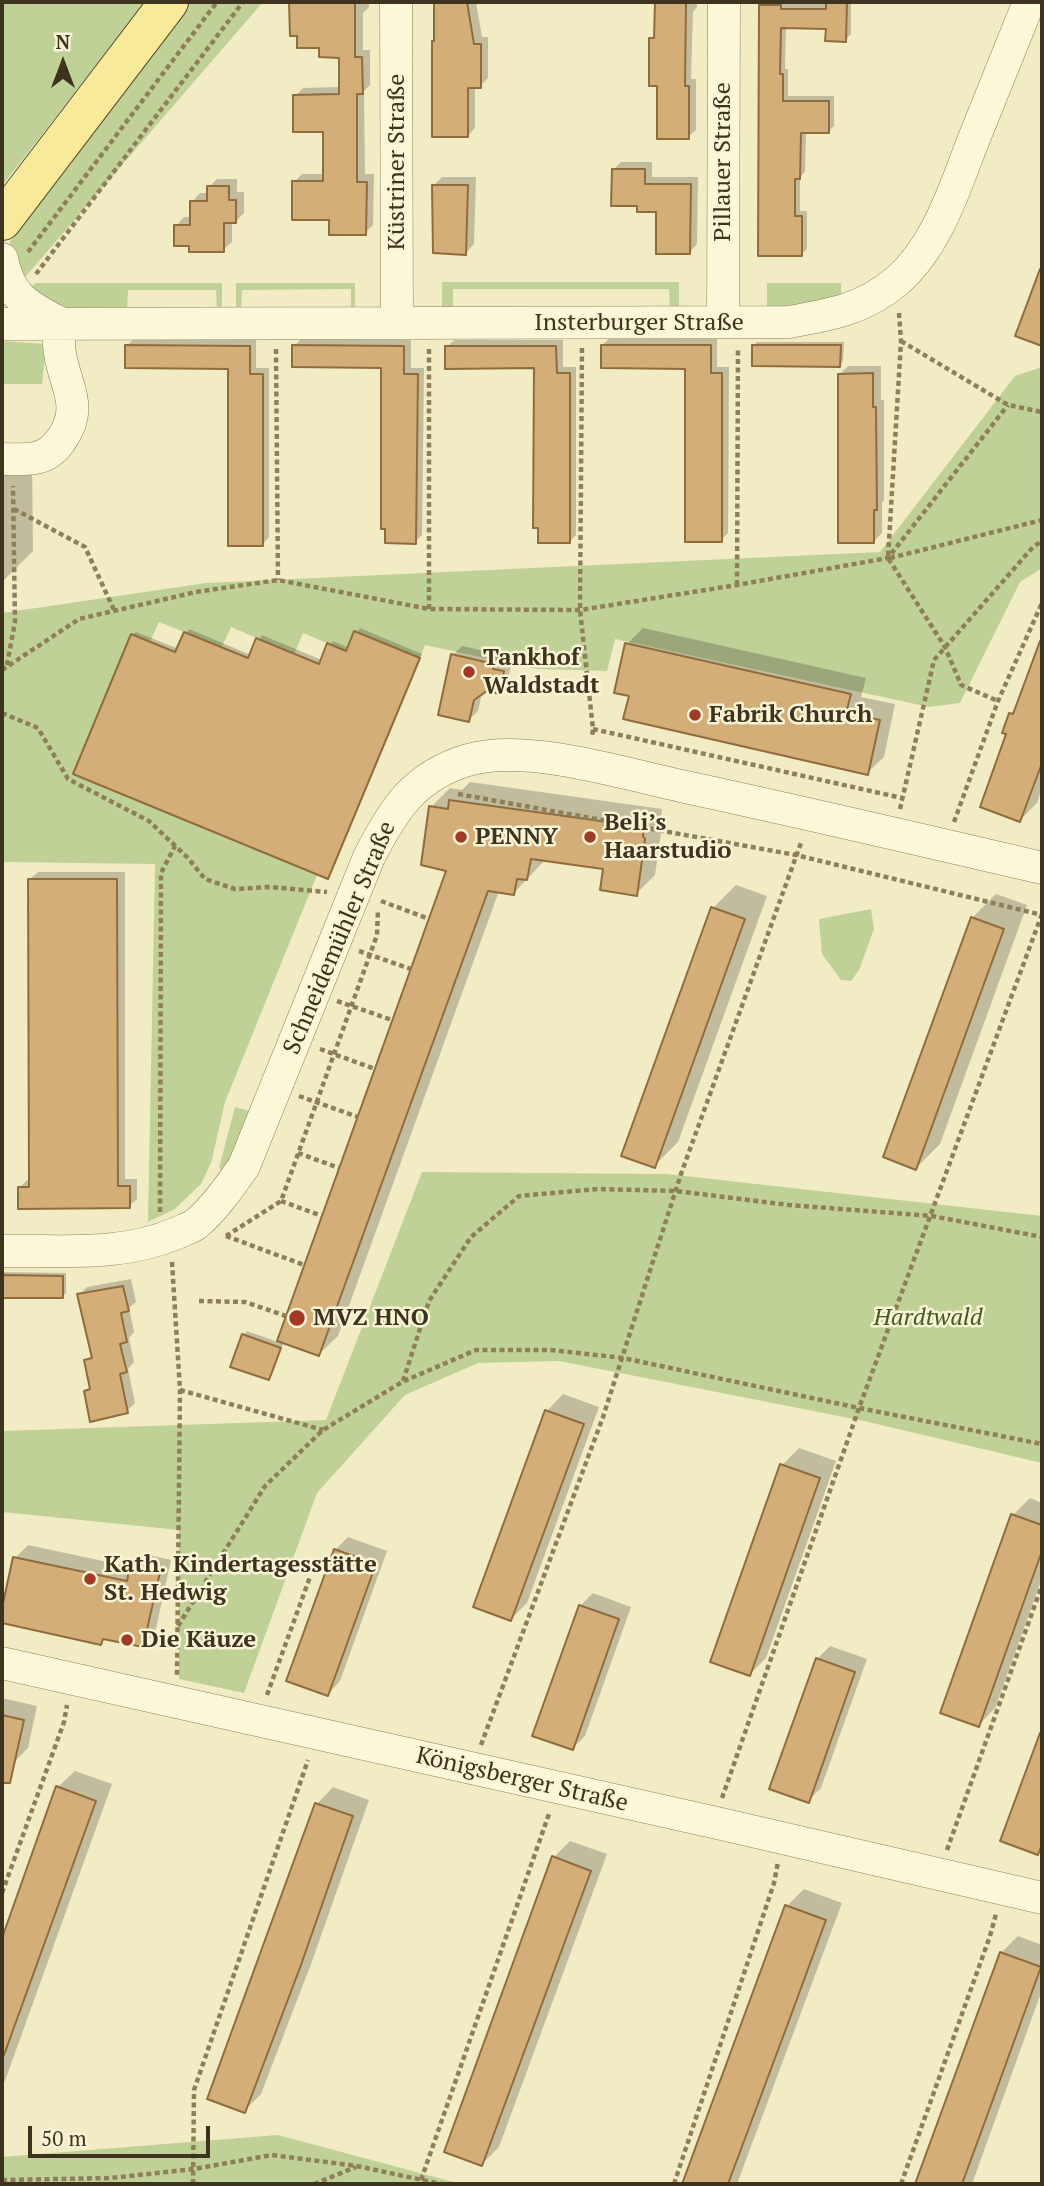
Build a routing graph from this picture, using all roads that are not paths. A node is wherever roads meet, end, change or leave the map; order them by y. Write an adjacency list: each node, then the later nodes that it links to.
1 (169, 2): 5 (main road)
2 (396, 2): 9 (street, Küstriner Straße)
3 (724, 2): 7 (street, Pillauer Straße)
4 (1029, 2): 7 (street, Insterburger Straße)
5 (2, 221)
6 (9, 278): 8 (street, Insterburger Straße)
7 (731, 322): 9 (street, Insterburger Straße)
8 (61, 323): 9 (street, Insterburger Straße); 10 (street, Insterburger Straße); 11 (street)
9 (397, 323)
10 (2, 324)
11 (2, 459)
12 (1042, 867): 13 (street, Schneidemühler Straße)
13 (2, 1251)
14 (2, 1663): 15 (street, Königsberger Straße)
15 (1042, 1898)

